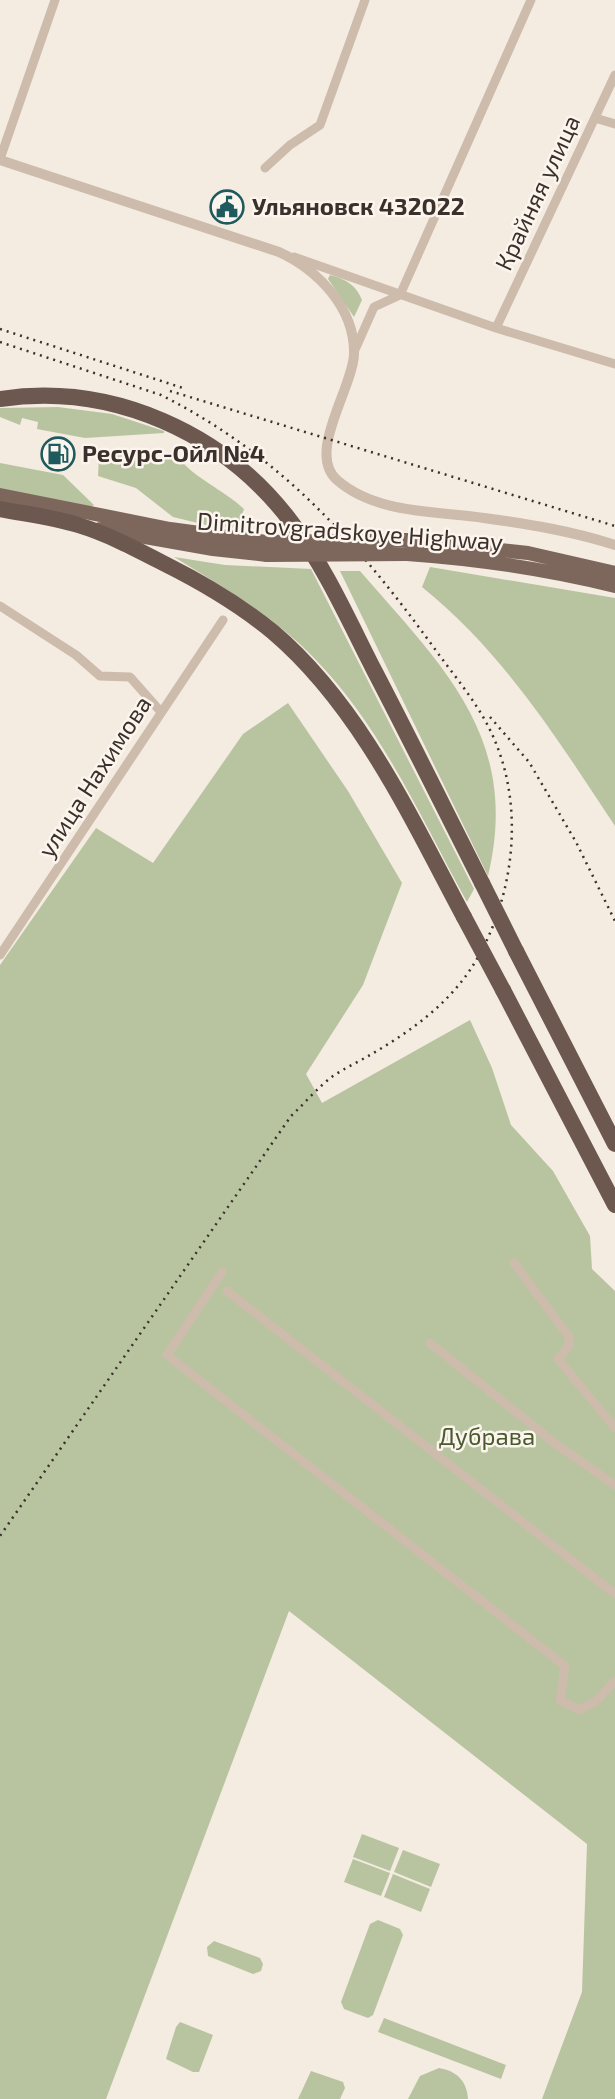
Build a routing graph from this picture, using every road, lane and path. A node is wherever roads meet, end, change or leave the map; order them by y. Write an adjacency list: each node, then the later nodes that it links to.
1 (55, 0): 7 (street)
2 (365, 0): 8 (street)
3 (531, 0): 10 (street)
4 (615, 75): 5 (street, Крайняя улица)
5 (595, 118): 6 (street); 11 (street, Крайняя улица)
6 (615, 124)
7 (0, 159): 9 (street)
8 (264, 168)
9 (279, 251): 10 (street); 12 (street)
10 (400, 295): 11 (street); 12 (street)
11 (496, 328): 13 (street)
12 (354, 353): 18 (street)
13 (615, 364)
14 (0, 400): 27 (highway, bridge)
15 (0, 495): 20 (main road, Dimitrovgradskoye Highway)
16 (0, 509): 17 (highway, Dimitrovgradskoye Highway)
17 (78, 525): 20 (main road, Dimitrovgradskoye Highway); 28 (highway, bridge)
18 (615, 545)
19 (407, 547): 20 (main road, Dimitrovgradskoye Highway, bridge); 21 (main road, Dimitrovgradskoye Highway); 22 (main road, Dimitrovgradskoye Highway)
20 (267, 548)
21 (615, 573)
22 (615, 586)
23 (0, 606): 25 (street)
24 (223, 620): 25 (street, улица Нахимова)
25 (161, 712): 26 (street, улица Нахимова)
26 (0, 955)
27 (615, 1144)
28 (615, 1205)
29 (514, 1263): 33 (street)
30 (222, 1272): 36 (street)
31 (227, 1291): 35 (street)
32 (430, 1343): 34 (street)
33 (615, 1428)
34 (615, 1485)
35 (615, 1594)
36 (615, 1681)

